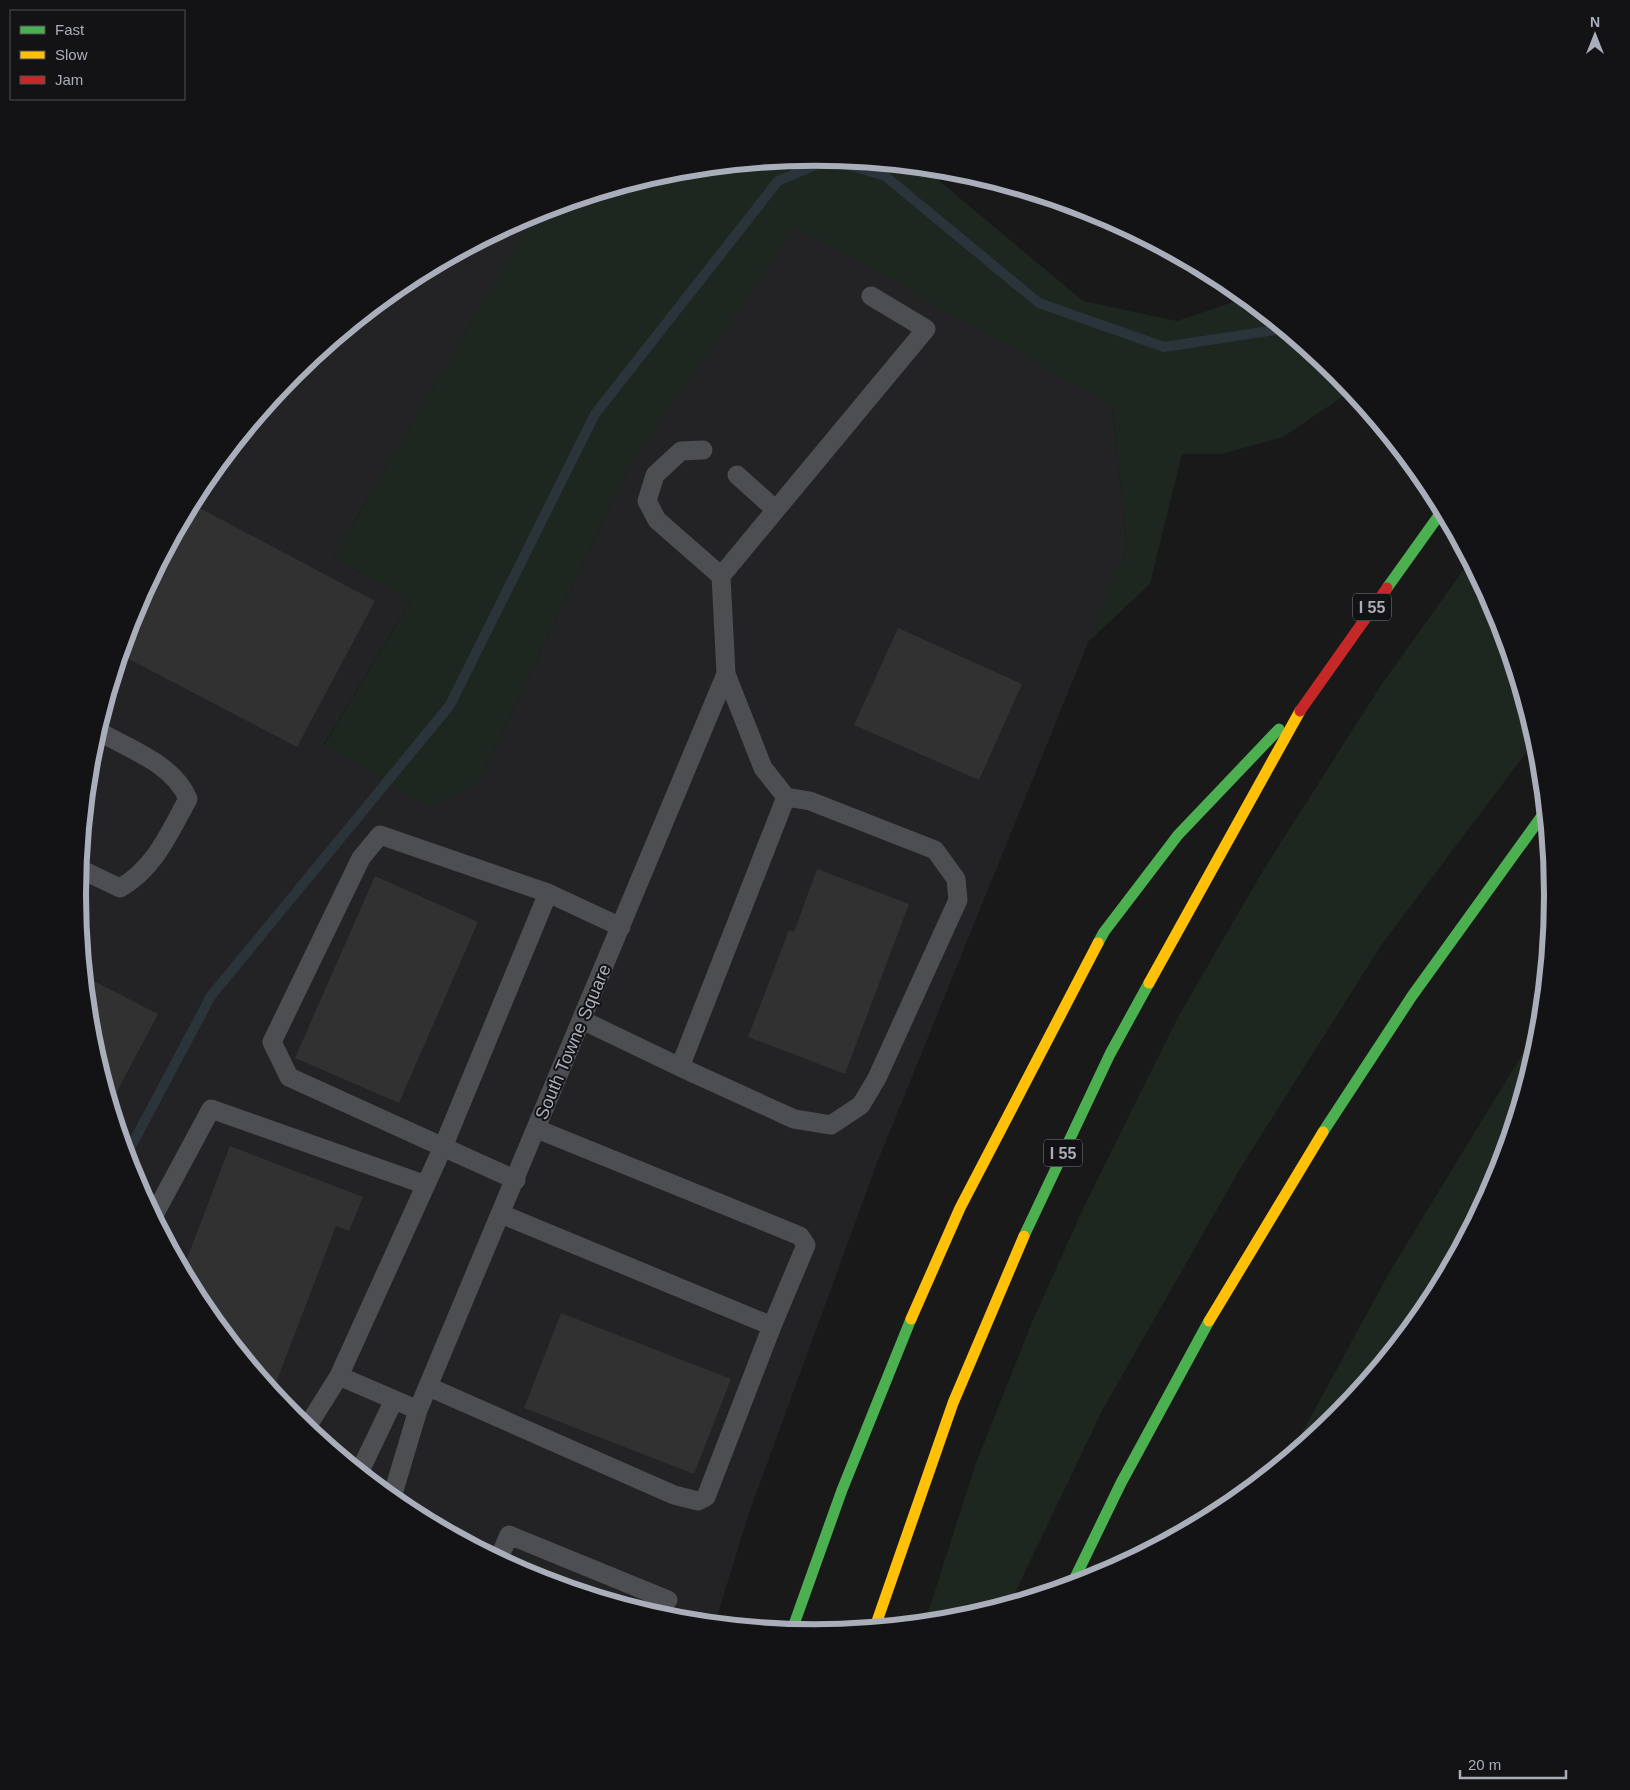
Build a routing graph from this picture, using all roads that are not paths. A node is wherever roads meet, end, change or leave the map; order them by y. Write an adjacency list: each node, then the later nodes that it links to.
1 (871, 296): 4 (lane)
2 (703, 450): 6 (lane)
3 (737, 475): 4 (lane)
4 (776, 510): 6 (lane)
5 (1438, 517): 8 (highway, I 55)
6 (721, 576): 7 (lane)
7 (726, 674): 10 (lane); 14 (lane, South Towne Square)
8 (1304, 704): 34 (highway, I 55); 35 (highway)
9 (104, 735): 12 (lane)
10 (786, 797): 16 (lane); 16 (lane)
11 (1540, 819): 32 (highway)
12 (87, 872)
13 (548, 893): 14 (lane); 18 (lane); 18 (lane)
14 (621, 927): 15 (lane, South Towne Square)
15 (582, 1020): 16 (lane); 17 (lane, South Towne Square)
16 (680, 1067)
17 (537, 1129): 19 (lane, South Towne Square); 23 (lane)
18 (443, 1148): 19 (lane); 20 (lane)
19 (516, 1180): 22 (lane, South Towne Square)
20 (426, 1185): 21 (lane); 24 (lane)
21 (157, 1209)
22 (501, 1214): 23 (lane); 25 (lane, South Towne Square)
23 (772, 1326): 25 (lane)
24 (339, 1376): 26 (lane); 28 (lane)
25 (429, 1387): 27 (lane, South Towne Square)
26 (394, 1400): 27 (lane); 29 (lane)
27 (418, 1410): 30 (lane, South Towne Square)
28 (311, 1420)
29 (362, 1466)
30 (394, 1490)
31 (501, 1553): 33 (lane)
32 (1077, 1574)
33 (668, 1600)
34 (877, 1621)
35 (794, 1623)

